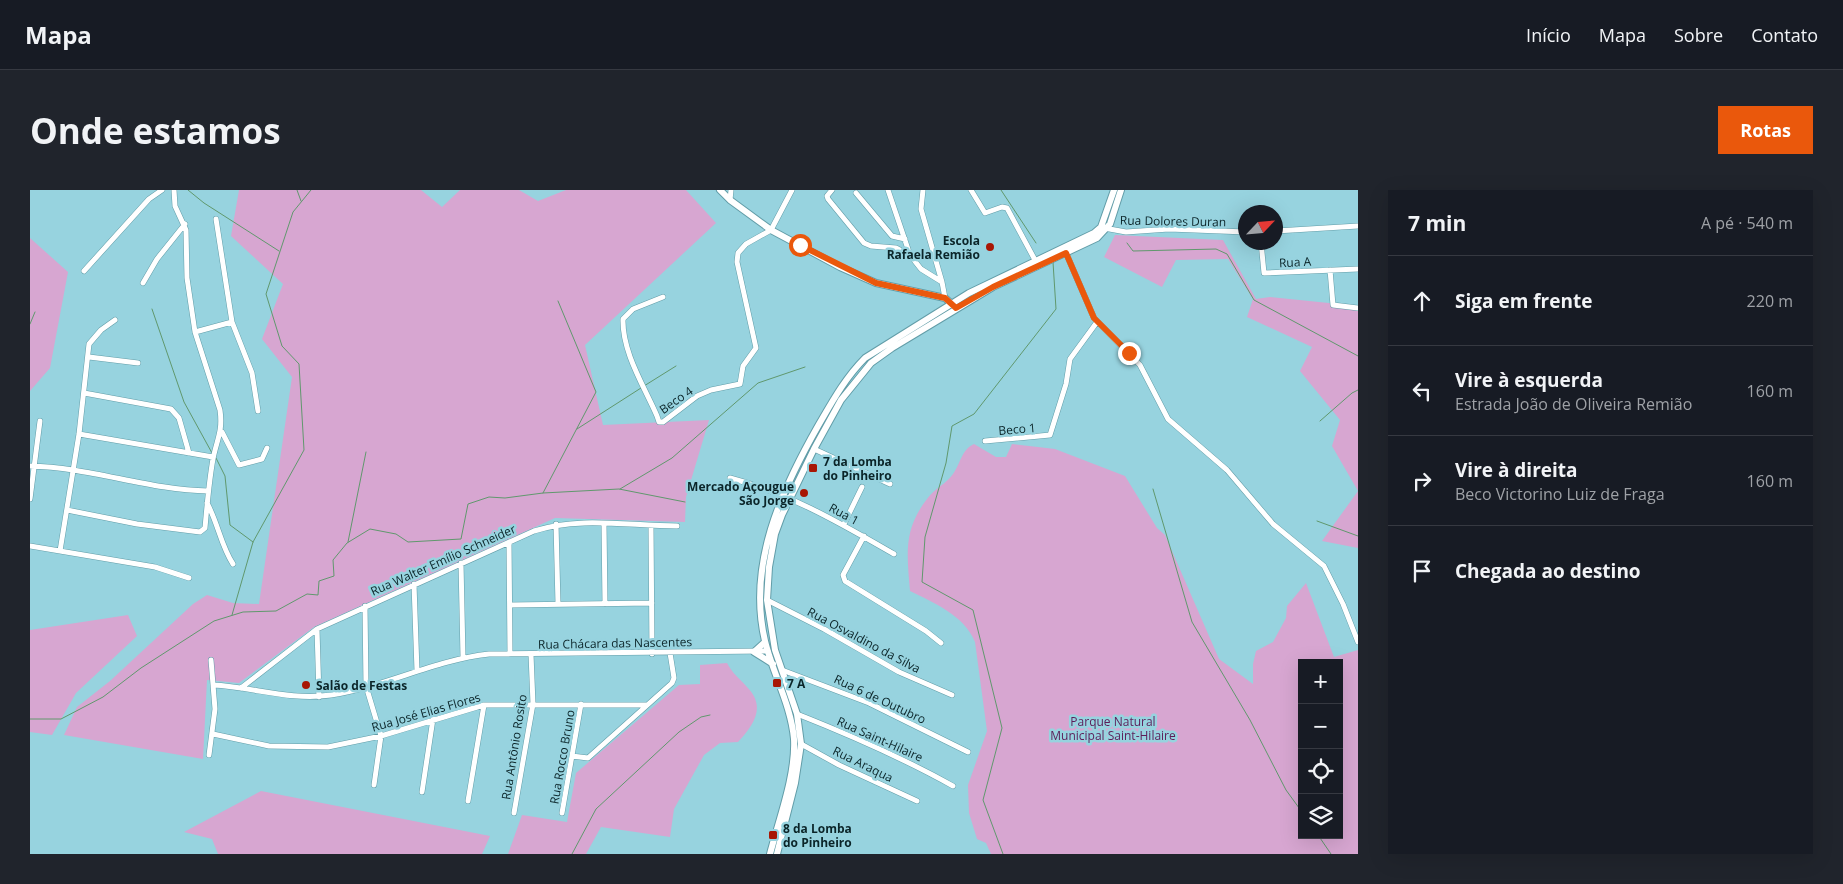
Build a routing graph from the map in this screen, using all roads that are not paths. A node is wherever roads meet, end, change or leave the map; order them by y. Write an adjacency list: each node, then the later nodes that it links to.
1 (162, 190): 29 (street)
2 (174, 190): 15 (street)
3 (720, 190): 13 (main road)
4 (732, 190): 13 (street)
5 (832, 190): 24 (street)
6 (924, 190): 30 (street)
7 (971, 190): 26 (street)
8 (1114, 190): 17 (main road)
9 (1121, 190): 17 (main road)
10 (791, 191): 18 (street)
11 (889, 191): 21 (street)
12 (856, 193): 21 (street)
13 (730, 200): 18 (main road)
14 (216, 219): 37 (street)
15 (185, 224): 31 (street); 39 (street)
16 (1358, 226): 19 (street)
17 (1104, 228): 20 (street, Rua Dolores Duran); 23 (main road); 25 (main road)
18 (771, 230): 32 (street, Beco 4); 33 (main road)
19 (1283, 231)
20 (1238, 232)
21 (905, 239): 24 (street)
22 (1262, 250): 28 (street, Rua A)
23 (1066, 253): 25 (main road); 38 (street)
24 (910, 255): 30 (street)
25 (1045, 258): 26 (main road); 34 (main road)
26 (1035, 260): 34 (main road)
27 (1358, 269): 28 (street, Rua A)
28 (1330, 270): 35 (street)
29 (84, 271)
30 (942, 282): 33 (street)
31 (143, 283)
32 (663, 296)
33 (945, 298): 34 (main road)
34 (954, 306): 49 (main road); 58 (main road)
35 (1358, 308)
36 (115, 320): 40 (street)
37 (232, 322): 39 (street); 43 (street)
38 (1097, 322): 47 (street, Beco 1); 85 (street)
39 (195, 332): 45 (street)
40 (89, 357): 41 (street); 42 (street)
41 (138, 363)
42 (84, 392): 46 (street); 50 (street)
43 (258, 411)
44 (40, 421): 52 (street)
45 (222, 431): 48 (street); 51 (street)
46 (79, 434): 50 (street); 53 (street)
47 (985, 442)
48 (267, 448)
49 (814, 449): 55 (street); 59 (main road)
50 (189, 453): 51 (street)
51 (213, 457): 57 (street)
52 (33, 466): 53 (street); 60 (street)
53 (72, 471): 57 (street); 62 (street)
54 (730, 478): 58 (street, Rua 1)
55 (890, 484)
56 (862, 487): 65 (street)
57 (208, 491): 61 (street)
58 (782, 494): 59 (street, Rua 1); 84 (main road)
59 (790, 498): 65 (street, Rua 1); 77 (main road)
60 (30, 499)
61 (207, 503): 62 (street); 74 (street)
62 (67, 510): 71 (street)
63 (556, 524): 64 (street, Rua Walter Emílio Schneider); 69 (street, Rua Walter Emílio Schneider); 79 (street)
64 (604, 524): 66 (street, Rua Walter Emílio Schneider); 80 (street)
65 (844, 524): 68 (street, Rua 1)
66 (651, 526): 67 (street, Rua Walter Emílio Schneider); 78 (street)
67 (677, 526)
68 (864, 536): 72 (street, Rua 1); 86 (street)
69 (509, 542): 73 (street, Rua Walter Emílio Schneider); 81 (street)
70 (30, 546): 71 (street)
71 (60, 551): 75 (street)
72 (894, 554)
73 (461, 563): 76 (street, Rua Walter Emílio Schneider); 93 (street)
74 (233, 564)
75 (189, 578)
76 (414, 584): 82 (street, Rua Walter Emílio Schneider); 97 (street)
77 (767, 600): 87 (main road); 96 (main road); 101 (street, Rua Osvaldino da Silva)
78 (652, 603): 80 (street); 92 (street)
79 (558, 604): 80 (street); 81 (street)
80 (605, 604)
81 (510, 605): 90 (street)
82 (365, 606): 83 (street, Rua Walter Emílio Schneider); 99 (street)
83 (317, 629): 100 (street, Rua Walter Emílio Schneider); 102 (street)
84 (765, 642): 87 (main road); 88 (main road)
85 (1358, 642)
86 (941, 643)
87 (768, 651): 88 (street, Rua Chácara das Nascentes); 95 (main road); 103 (main road)
88 (754, 652): 89 (street, Rua Chácara das Nascentes); 95 (main road)
89 (670, 653): 92 (street, Rua Chácara das Nascentes); 107 (street)
90 (510, 654): 91 (street, Rua Chácara das Nascentes); 93 (street, Rua Chácara das Nascentes)
91 (531, 654): 92 (street, Rua Chácara das Nascentes); 104 (street, Rua Antônio Rosito)
92 (652, 654)
93 (463, 657): 97 (street, Rua Chácara das Nascentes)
94 (211, 660): 98 (street)
95 (773, 664): 116 (main road)
96 (782, 670): 103 (main road); 113 (street, Rua 6 de Outubro)
97 (417, 671): 99 (street, Rua Chácara das Nascentes)
98 (214, 685): 100 (street, Rua Chácara das Nascentes); 110 (street)
99 (366, 686): 102 (street, Rua Chácara das Nascentes); 111 (street)
100 (241, 688): 102 (street, Rua Chácara das Nascentes)
101 (952, 694)
102 (319, 696)
103 (792, 698): 108 (main road)
104 (533, 704): 105 (street, Rua José Elias Flores); 106 (street, Rua José Elias Flores); 122 (street, Rua Antônio Rosito)
105 (581, 704): 107 (street, Rua José Elias Flores); 115 (street, Rua Rocco Bruno)
106 (484, 705): 109 (street, Rua José Elias Flores); 120 (street)
107 (647, 705): 115 (street)
108 (797, 714): 112 (main road); 118 (street, Rua Saint-Hilaire)
109 (433, 720): 111 (street, Rua José Elias Flores); 119 (street)
110 (213, 734): 111 (street, Rua José Elias Flores); 114 (street)
111 (381, 736): 117 (street)
112 (801, 744): 116 (main road); 121 (street, Rua Araqua)
113 (968, 752)
114 (209, 755)
115 (572, 756): 123 (street, Rua Rocco Bruno)
116 (792, 782): 124 (main road); 125 (main road)
117 (374, 785)
118 (953, 786)
119 (422, 792)
120 (468, 801)
121 (917, 801)
122 (514, 813)
123 (562, 814)
124 (770, 854)
125 (776, 854)

